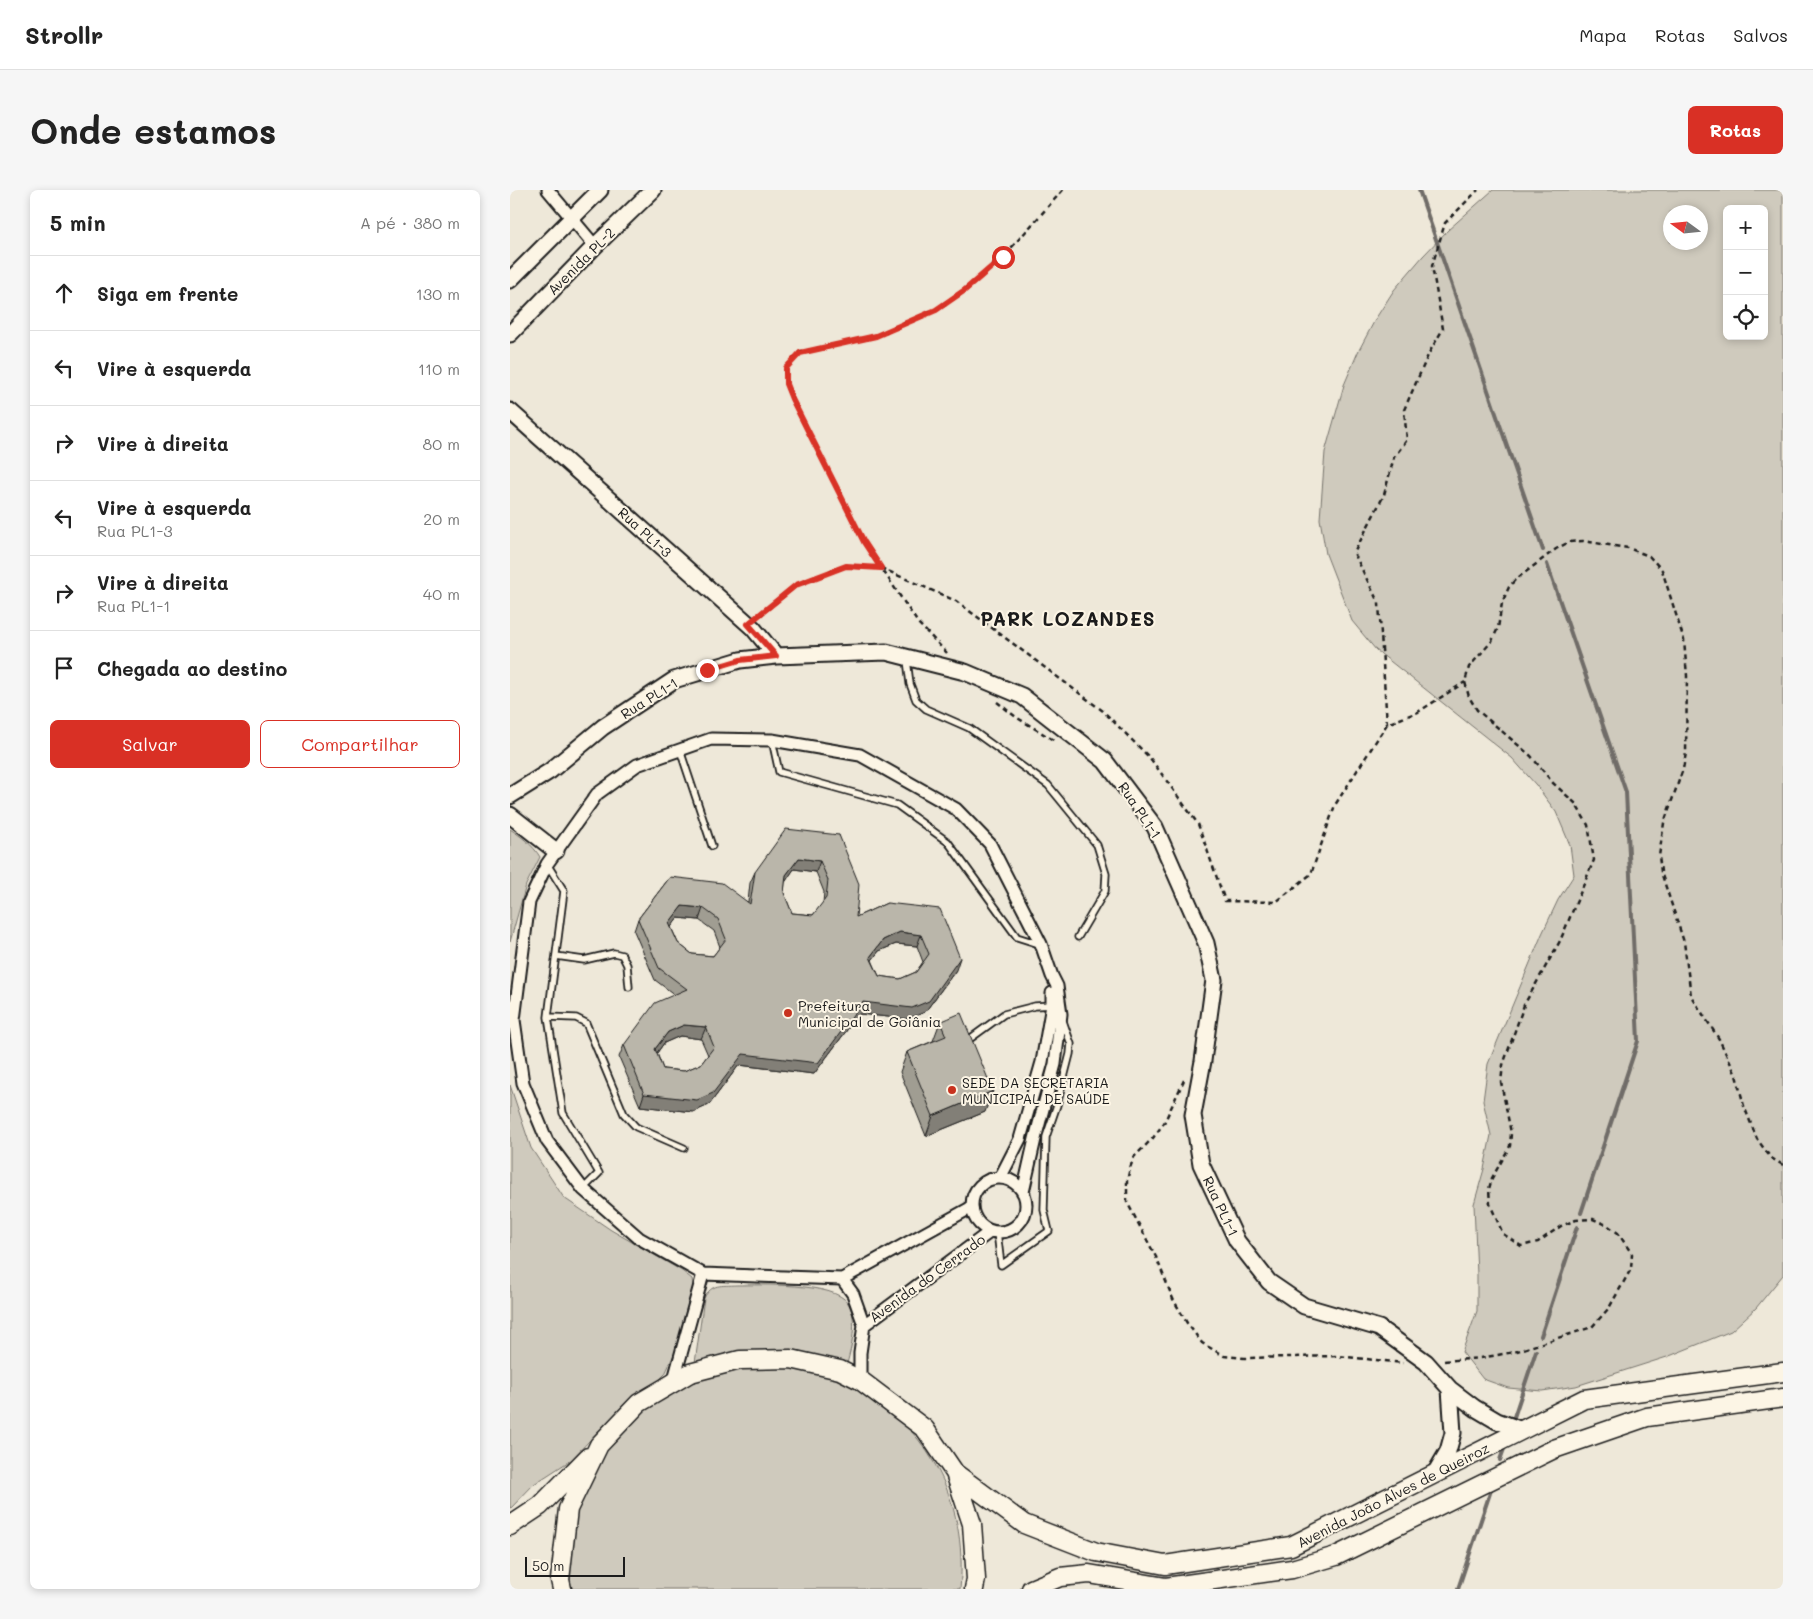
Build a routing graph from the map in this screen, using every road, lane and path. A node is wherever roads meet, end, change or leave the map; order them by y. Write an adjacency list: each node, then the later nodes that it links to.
1 (548, 190): 6 (street)
2 (600, 190): 6 (street)
3 (653, 190): 7 (street, Avenida PL-2)
4 (1063, 190): 11 (path)
5 (1478, 190): 18 (path)
6 (572, 217): 7 (street); 8 (street)
7 (595, 246): 9 (street, Avenida PL-2)
8 (510, 280)
9 (510, 334)
10 (510, 411): 12 (street, Rua PL1-3)
11 (881, 568): 12 (path); 15 (path); 18 (path)
12 (748, 624): 13 (street, Rua PL1-3)
13 (776, 656): 14 (street, Rua PL1-1); 22 (street, Rua PL1-1)
14 (906, 657): 15 (street, Rua PL1-1); 27 (lane)
15 (965, 672): 49 (street, Rua PL1-1)
16 (1466, 682): 18 (path); 40 (path); 49 (path)
17 (993, 698): 20 (path)
18 (1387, 724)
19 (772, 740): 21 (street); 28 (lane); 28 (street)
20 (1057, 742)
21 (680, 750): 24 (lane); 25 (street)
22 (510, 796)
23 (510, 815): 25 (street)
24 (712, 846)
25 (556, 852): 26 (street)
26 (547, 864): 29 (lane); 42 (street)
27 (1078, 937)
28 (1042, 944): 30 (street)
29 (556, 956): 31 (lane); 34 (lane)
30 (1052, 976): 32 (street); 33 (street)
31 (629, 987)
32 (1052, 1005): 33 (lane); 35 (lane); 38 (street)
33 (1061, 1014): 37 (street)
34 (548, 1017): 39 (lane); 42 (lane)
35 (971, 1038)
36 (1185, 1078): 49 (path)
37 (1040, 1138): 38 (lane); 43 (street); 45 (lane)
38 (1020, 1139): 41 (street)
39 (684, 1148)
40 (1783, 1165)
41 (1000, 1178): 43 (street); 44 (street)
42 (583, 1189): 46 (street)
43 (1023, 1192): 45 (street)
44 (972, 1207): 45 (street); 47 (street)
45 (994, 1232): 48 (street, Avenida do Cerrado)
46 (703, 1274): 47 (street); 52 (street)
47 (842, 1279): 48 (street, Avenida do Cerrado)
48 (864, 1325): 51 (street, Avenida do Cerrado)
49 (1426, 1362): 53 (street, Rua PL1-1)
50 (1783, 1372): 55 (main road, Avenida João Alves de Queiroz)
51 (860, 1380): 52 (main road); 57 (main road)
52 (673, 1383): 56 (main road)
53 (1450, 1389): 55 (street, Rua PL1-1); 58 (street)
54 (1783, 1398): 62 (main road, Avenida João Alves de Queiroz)
55 (1522, 1430): 58 (main road, Avenida João Alves de Queiroz)
56 (599, 1446): 59 (main road); 60 (main road)
57 (954, 1473): 58 (main road, Avenida João Alves de Queiroz); 61 (main road)
58 (1435, 1474)
59 (510, 1526)
60 (562, 1589)
61 (974, 1589)
62 (1030, 1589)

